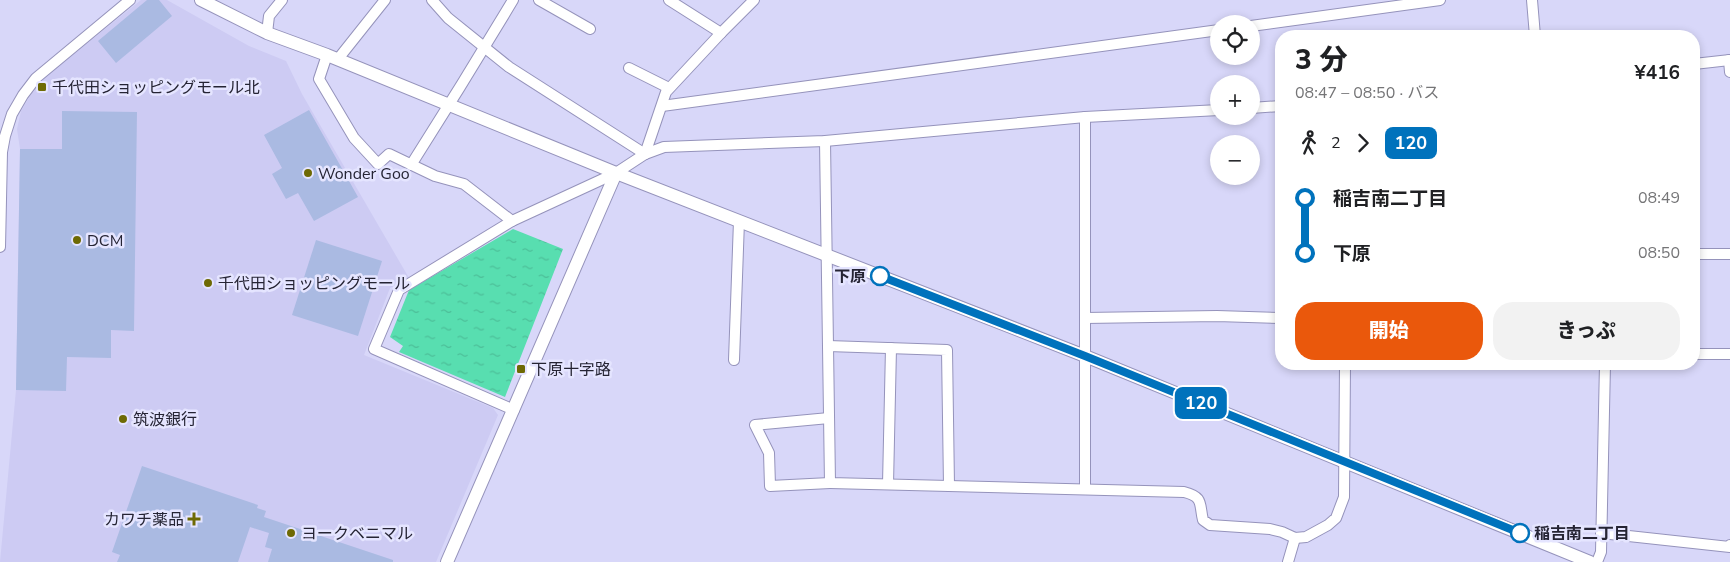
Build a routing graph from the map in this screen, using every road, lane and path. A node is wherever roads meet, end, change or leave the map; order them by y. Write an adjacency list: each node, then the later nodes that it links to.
1 (130, 0): 37 (street)
2 (200, 0): 16 (street)
3 (282, 0): 16 (street)
4 (385, 0): 19 (street)
5 (432, 0): 18 (street)
6 (513, 0): 18 (street)
7 (539, 0): 13 (street)
8 (669, 0): 17 (street)
9 (754, 0): 17 (street)
10 (1440, 0): 12 (street)
11 (1532, 0): 14 (street)
12 (1260, 25)
13 (590, 29)
14 (1534, 30)
15 (1210, 31): 26 (street)
16 (267, 33): 19 (street)
17 (721, 33): 24 (street)
18 (483, 47): 25 (street); 32 (street)
19 (333, 57): 25 (street); 33 (street)
20 (1730, 60): 21 (street); 23 (street)
21 (1700, 63)
22 (629, 68): 24 (street)
23 (1730, 72)
24 (669, 88): 26 (street)
25 (450, 104): 33 (street); 34 (street)
26 (662, 106): 32 (street)
27 (1275, 106): 28 (street)
28 (1260, 107)
29 (1210, 110): 30 (street)
30 (1084, 117): 31 (street); 41 (street)
31 (825, 141): 32 (street); 40 (street)
32 (645, 154): 34 (street)
33 (411, 165): 35 (street)
34 (616, 173): 35 (street); 36 (street); 51 (street)
35 (512, 221): 51 (street)
36 (739, 221): 40 (street); 48 (street)
37 (0, 247)
38 (1700, 254): 39 (street)
39 (1730, 254)
40 (827, 255): 43 (street); 47 (street)
41 (1085, 318): 42 (street); 47 (street)
42 (1275, 318)
43 (828, 346): 44 (street); 52 (street)
44 (891, 348): 55 (street); 56 (street)
45 (1700, 354): 46 (street)
46 (1730, 354)
47 (1085, 356): 53 (street); 57 (street)
48 (734, 360)
49 (1345, 370): 53 (street)
50 (1605, 370): 58 (street)
51 (514, 410): 61 (street)
52 (830, 418): 54 (street); 54 (street)
53 (1344, 461): 59 (street); 63 (street)
54 (830, 483): 55 (street)
55 (888, 484): 56 (street)
56 (949, 486): 57 (street)
57 (1085, 489): 59 (street)
58 (1601, 533): 60 (street); 64 (street)
59 (1295, 538): 62 (street)
60 (1730, 545)
61 (448, 562)
62 (1288, 562)
63 (1590, 562)
64 (1598, 562)

